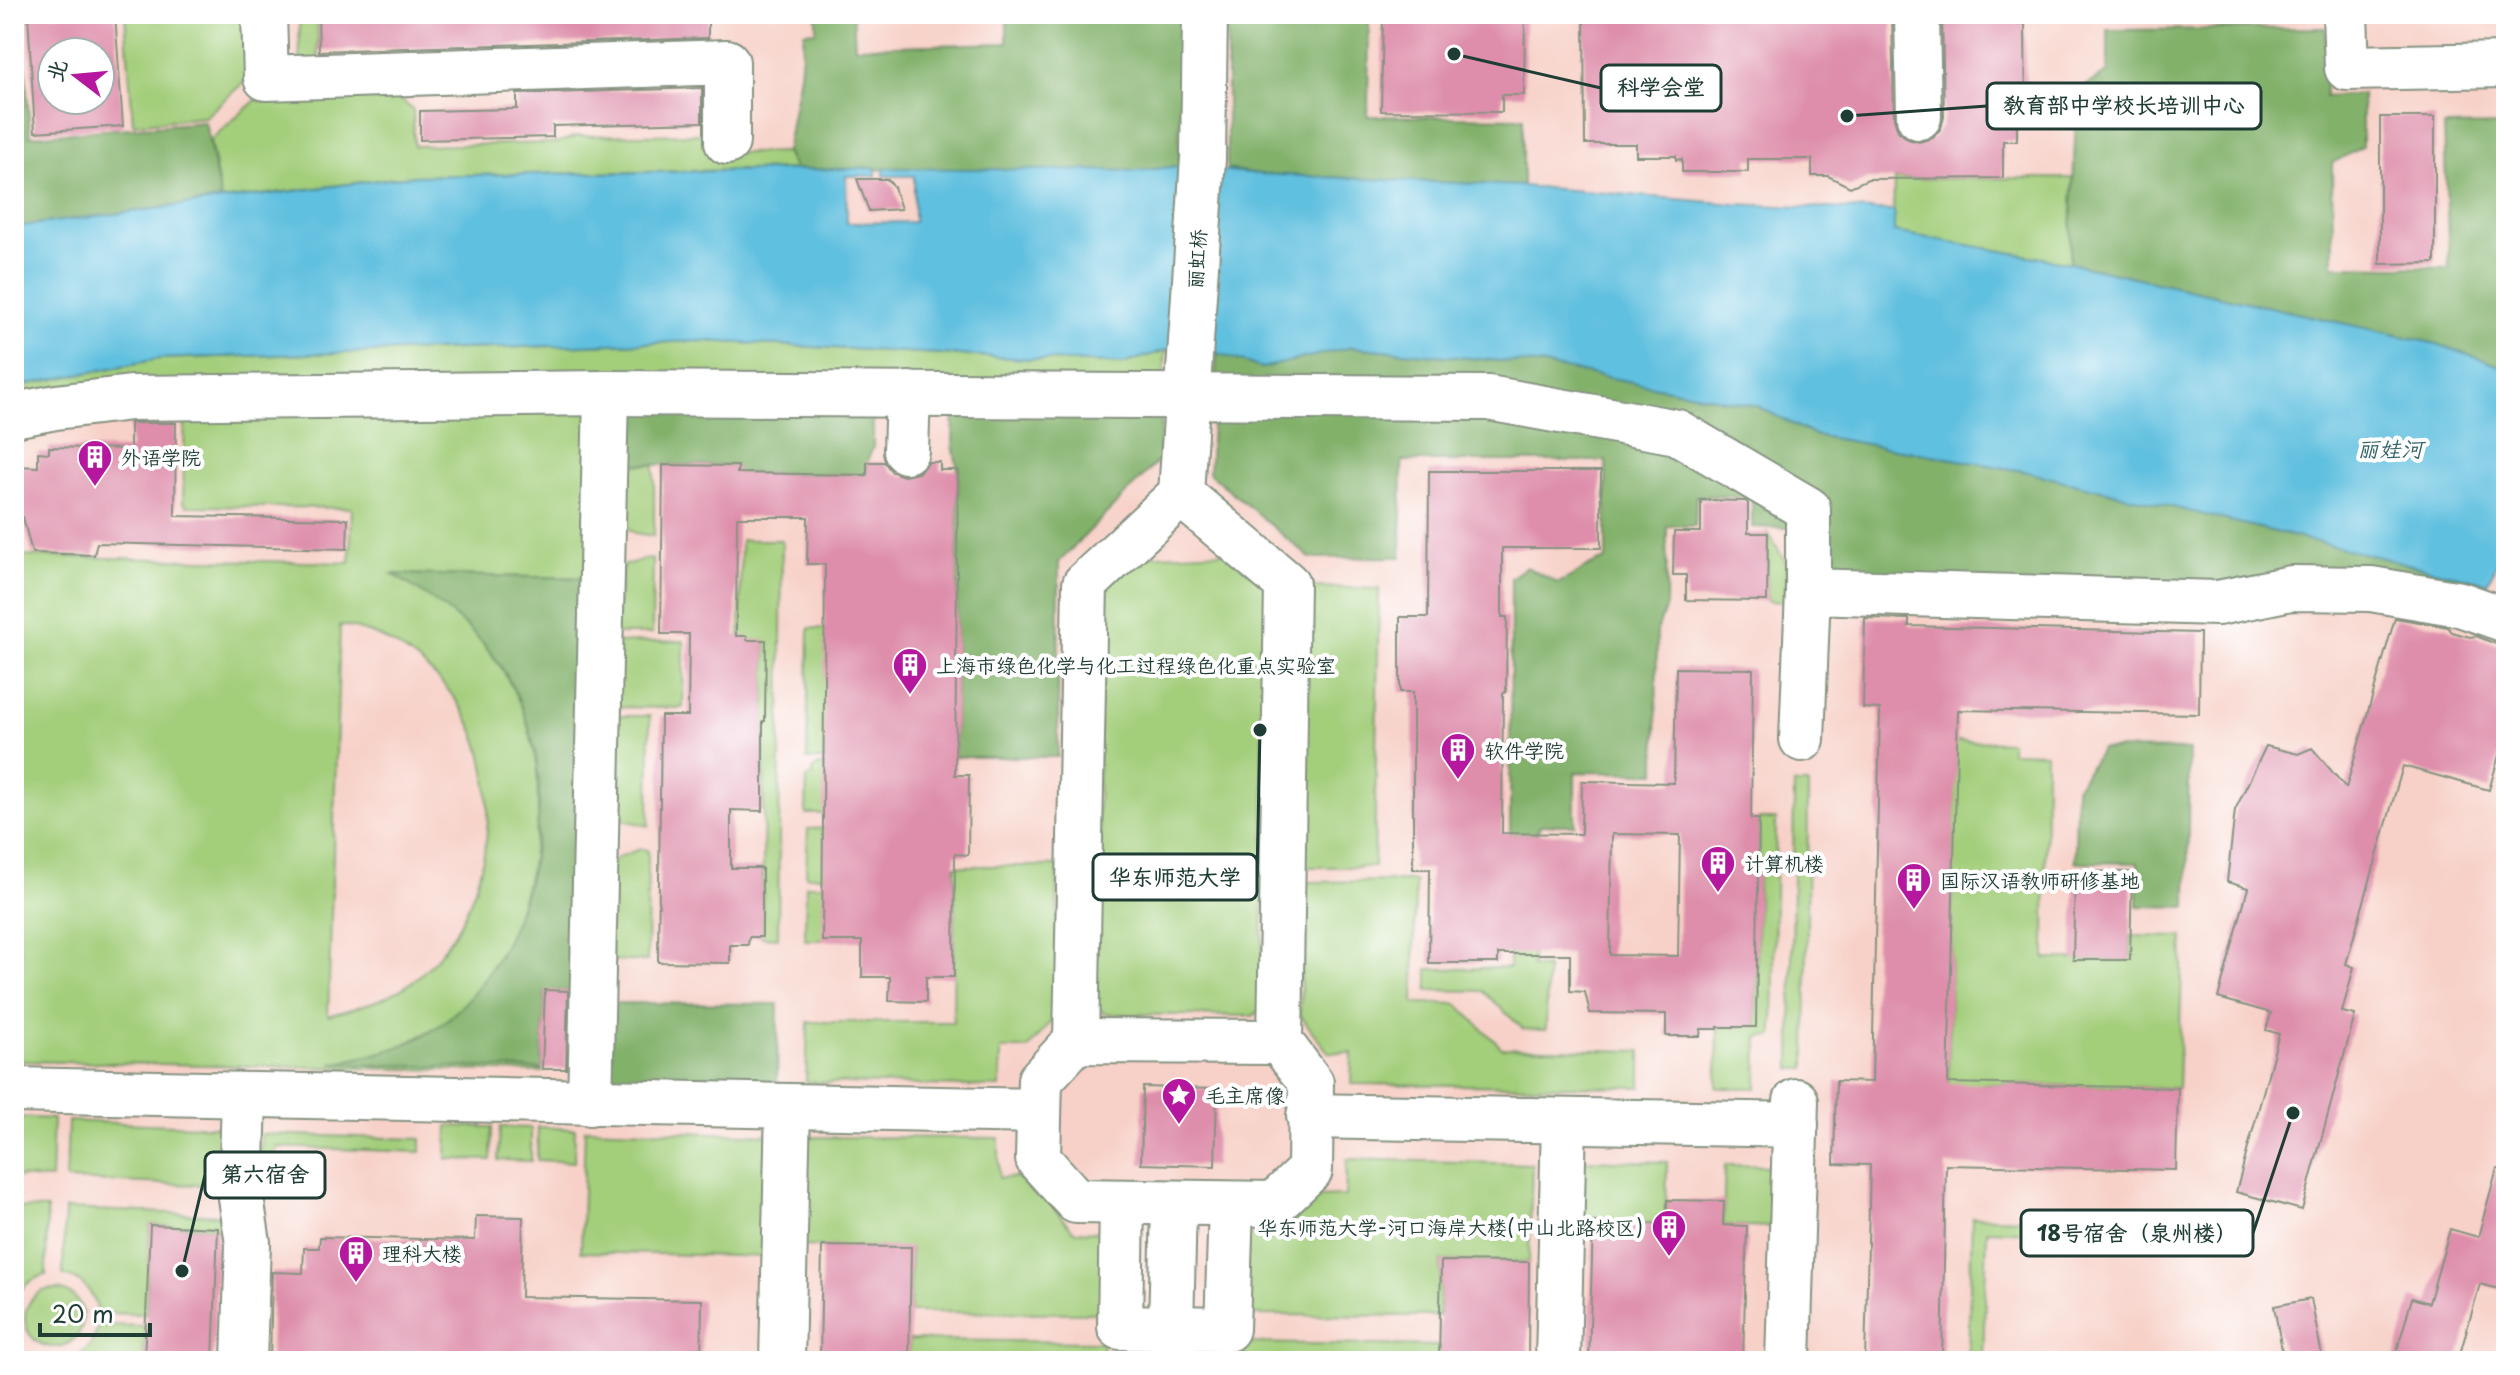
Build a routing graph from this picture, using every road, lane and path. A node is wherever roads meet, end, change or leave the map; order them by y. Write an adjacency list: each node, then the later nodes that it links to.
1 (264, 14): 7 (lane)
2 (1205, 14): 8 (lane, 丽虹桥)
3 (1917, 14): 6 (lane)
4 (2345, 14): 5 (lane)
5 (2506, 65)
6 (1919, 117)
7 (727, 142)
8 (1188, 378): 10 (lane); 13 (lane, 丽虹桥); 14 (lane)
9 (606, 393): 10 (lane); 11 (lane); 21 (lane)
10 (908, 394): 12 (lane)
11 (14, 415)
12 (906, 451)
13 (1181, 494): 17 (lane); 18 (lane)
14 (1808, 591): 15 (lane); 16 (lane)
15 (2506, 620)
16 (1802, 739)
17 (1076, 1041): 18 (lane); 23 (lane)
18 (1280, 1042): 24 (lane)
19 (14, 1090): 20 (lane)
20 (244, 1096): 21 (lane); 30 (lane)
21 (590, 1103): 22 (lane)
22 (788, 1106): 23 (lane); 31 (lane)
23 (1038, 1111): 26 (lane)
24 (1309, 1116): 25 (lane); 28 (lane)
25 (1564, 1121): 32 (lane); 33 (lane)
26 (1122, 1202): 27 (lane); 29 (lane)
27 (1174, 1203): 28 (lane); 29 (lane)
28 (1231, 1204): 29 (lane)
29 (1171, 1328)
30 (244, 1361)
31 (782, 1361)
32 (1558, 1361)
33 (1788, 1361)

